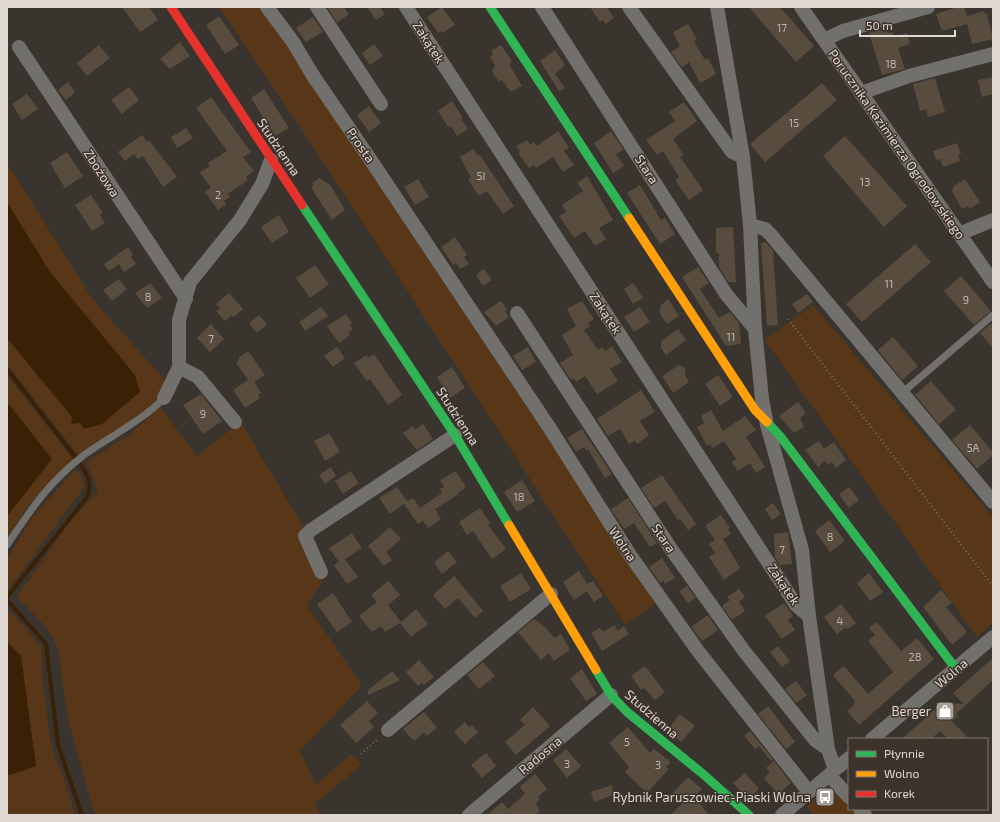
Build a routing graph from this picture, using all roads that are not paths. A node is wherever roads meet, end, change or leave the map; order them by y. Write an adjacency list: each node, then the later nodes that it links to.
1 (171, 7): 17 (street, Studzienna)
2 (268, 7): 22 (street, Prosta)
3 (317, 7): 15 (street)
4 (406, 7): 37 (street, Zakątek)
5 (490, 7): 31 (street)
6 (542, 7): 26 (street, Stara)
7 (629, 7): 16 (street)
8 (717, 7): 16 (street)
9 (801, 7): 11 (street, Porucznika Kazimierza Ogrodowskiego)
10 (928, 7): 11 (street)
11 (824, 40): 14 (street, Porucznika Kazimierza Ogrodowskiego)
12 (19, 47): 23 (street, Zbożowa)
13 (993, 54): 14 (street)
14 (861, 93): 20 (street, Porucznika Kazimierza Ogrodowskiego)
15 (381, 104)
16 (743, 157): 19 (street)
17 (272, 160): 23 (street); 32 (street, Studzienna)
18 (993, 220): 20 (street)
19 (750, 225): 26 (street); 28 (street)
20 (959, 234): 21 (street, Porucznika Kazimierza Ogrodowskiego)
21 (993, 282)
22 (454, 283): 46 (street, Wolna)
23 (186, 299): 27 (street)
24 (517, 313): 43 (street, Stara)
25 (993, 315): 28 (lane)
26 (755, 329): 31 (street)
27 (179, 366): 29 (street); 30 (street)
28 (902, 393): 33 (street)
29 (164, 398): 34 (lane)
30 (235, 422)
31 (767, 425): 37 (street); 39 (street)
32 (455, 435): 35 (street); 36 (street, Studzienna)
33 (993, 502)
34 (7, 545)
35 (321, 572)
36 (551, 594): 40 (street, Studzienna); 41 (street)
37 (809, 616): 43 (street)
38 (993, 637): 39 (street, Wolna)
39 (956, 668): 42 (street, Wolna)
40 (611, 695): 48 (street, Radosna); 49 (street, Studzienna)
41 (388, 730)
42 (873, 738)
43 (828, 749): 45 (street)
44 (848, 759): 45 (street)
45 (832, 773): 46 (street); 47 (street)
46 (809, 792): 50 (street)
47 (848, 796)
48 (469, 815)
49 (749, 815)
50 (782, 815)

